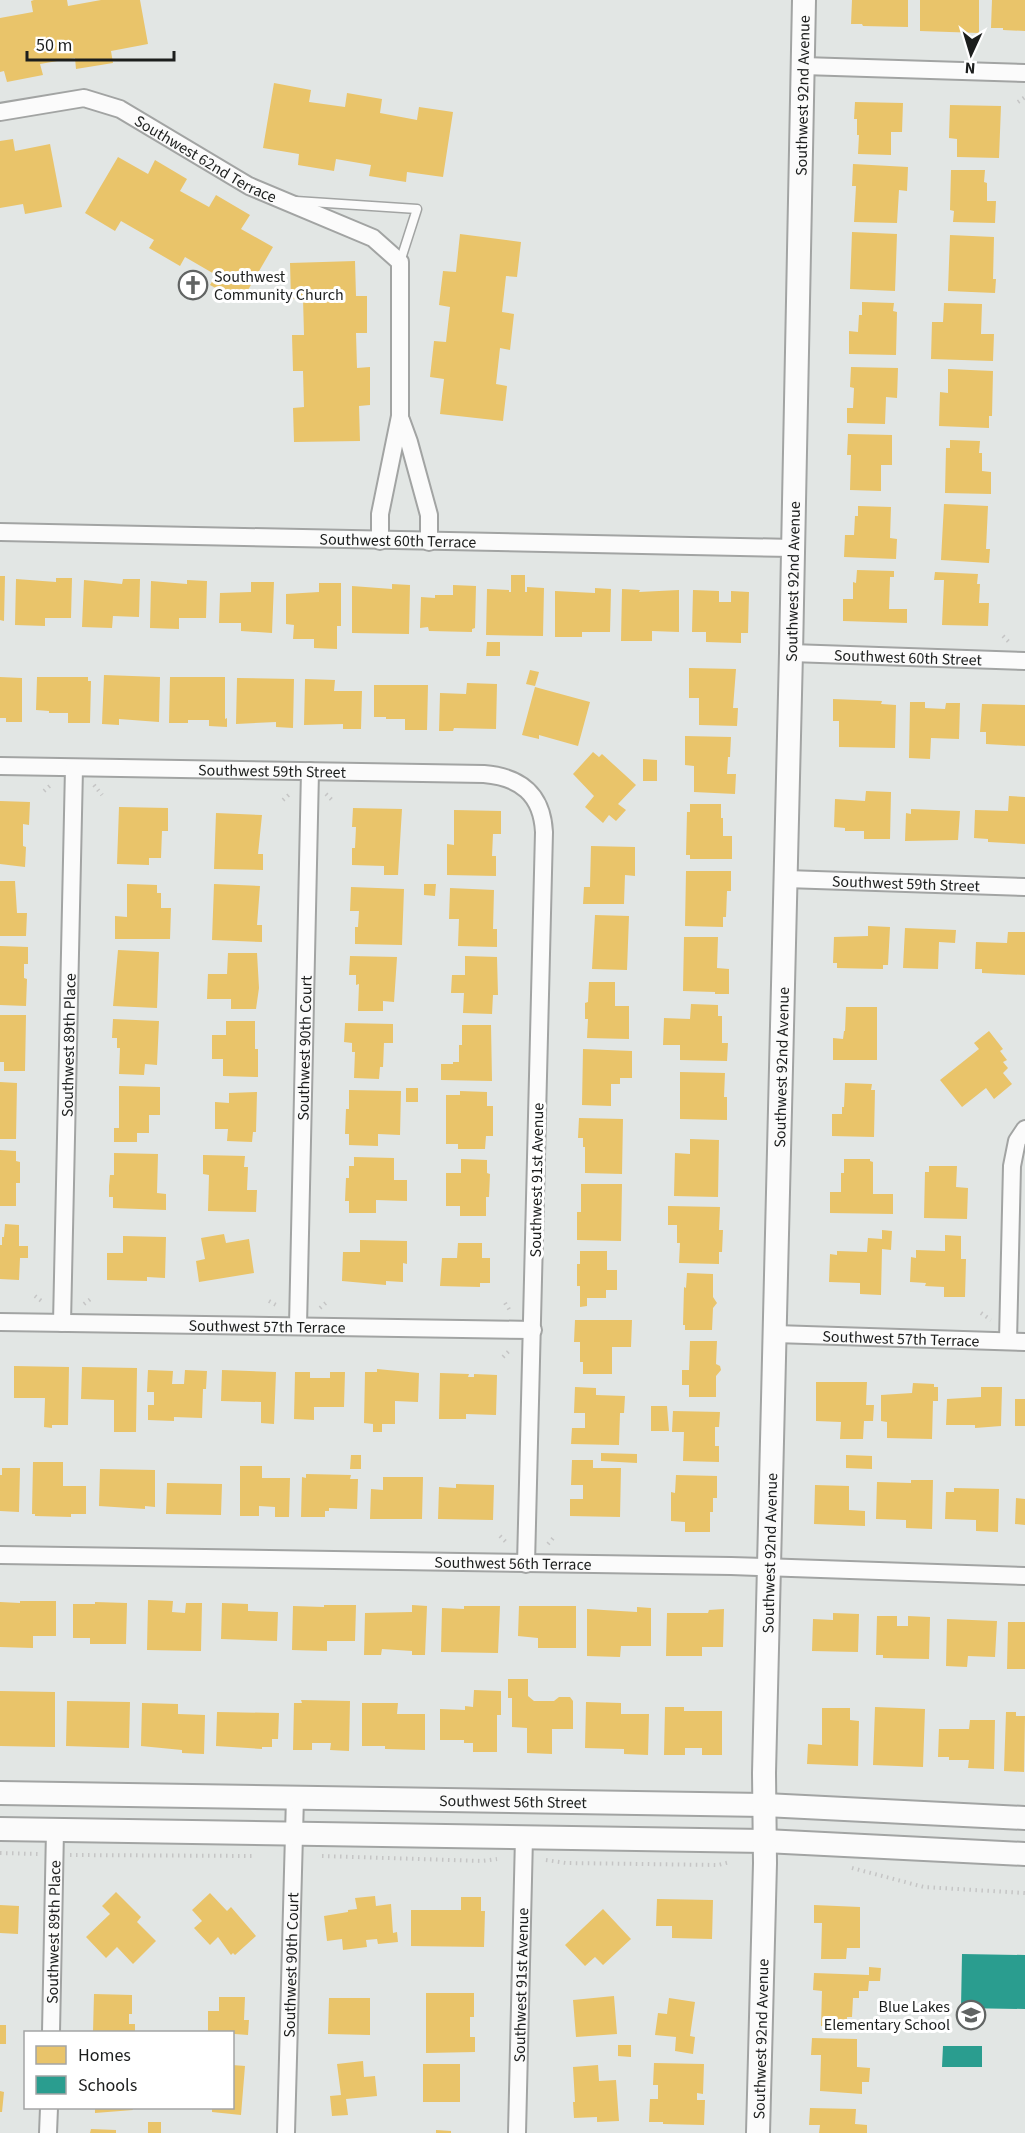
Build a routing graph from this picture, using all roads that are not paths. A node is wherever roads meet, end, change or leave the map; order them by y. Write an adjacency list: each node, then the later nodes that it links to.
1 (804, 0): 2 (street, Southwest 92nd Avenue)
2 (803, 66): 3 (street); 11 (street, Southwest 92nd Avenue)
3 (1025, 73)
4 (0, 112): 5 (street, Southwest 62nd Terrace)
5 (280, 200): 6 (street, Southwest 62nd Terrace); 6 (lane)
6 (400, 262): 7 (street)
7 (399, 416): 9 (street); 10 (street)
8 (0, 532): 9 (street, Southwest 60th Terrace)
9 (380, 541): 10 (street, Southwest 60th Terrace)
10 (429, 542): 11 (street, Southwest 60th Terrace)
11 (794, 548): 12 (street, Southwest 92nd Avenue)
12 (791, 653): 13 (street, Southwest 60th Street); 18 (street, Southwest 92nd Avenue)
13 (1025, 661)
14 (0, 766): 15 (street, Southwest 59th Street)
15 (74, 768): 16 (street, Southwest 59th Street); 22 (street, Southwest 89th Place)
16 (310, 771): 17 (street, Southwest 59th Street); 23 (street, Southwest 90th Court)
17 (535, 799): 24 (street, Southwest 91st Avenue)
18 (786, 879): 19 (street, Southwest 59th Street); 25 (street, Southwest 92nd Avenue)
19 (1025, 887)
20 (1025, 1129): 26 (street)
21 (0, 1322): 22 (street, Southwest 57th Terrace)
22 (62, 1323): 23 (street, Southwest 57th Terrace)
23 (298, 1326): 24 (street, Southwest 57th Terrace)
24 (533, 1330): 28 (street, Southwest 91st Avenue)
25 (776, 1334): 26 (street, Southwest 57th Terrace); 29 (street, Southwest 92nd Avenue)
26 (1017, 1342)
27 (0, 1555): 28 (street, Southwest 56th Terrace)
28 (526, 1564): 29 (street, Southwest 56th Terrace)
29 (770, 1567): 30 (street, Southwest 56th Terrace); 33 (street, Southwest 92nd Avenue)
30 (1025, 1576)
31 (0, 1792): 32 (street, Southwest 56th Street)
32 (295, 1797): 33 (street, Southwest 56th Street); 37 (street, Southwest 90th Court)
33 (765, 1805): 34 (street, Southwest 56th Street); 39 (street, Southwest 92nd Avenue)
34 (1025, 1818)
35 (0, 1829): 36 (street)
36 (55, 1830): 37 (street); 41 (street, Southwest 89th Place)
37 (293, 1833): 38 (street); 44 (street, Southwest 90th Court)
38 (524, 1837): 39 (street); 45 (street, Southwest 91st Avenue)
39 (765, 1841): 40 (street); 46 (street, Southwest 92nd Avenue)
40 (1025, 1854)
41 (51, 2031)
42 (49, 2109): 43 (street)
43 (48, 2133)
44 (286, 2133)
45 (517, 2133)
46 (758, 2133)

